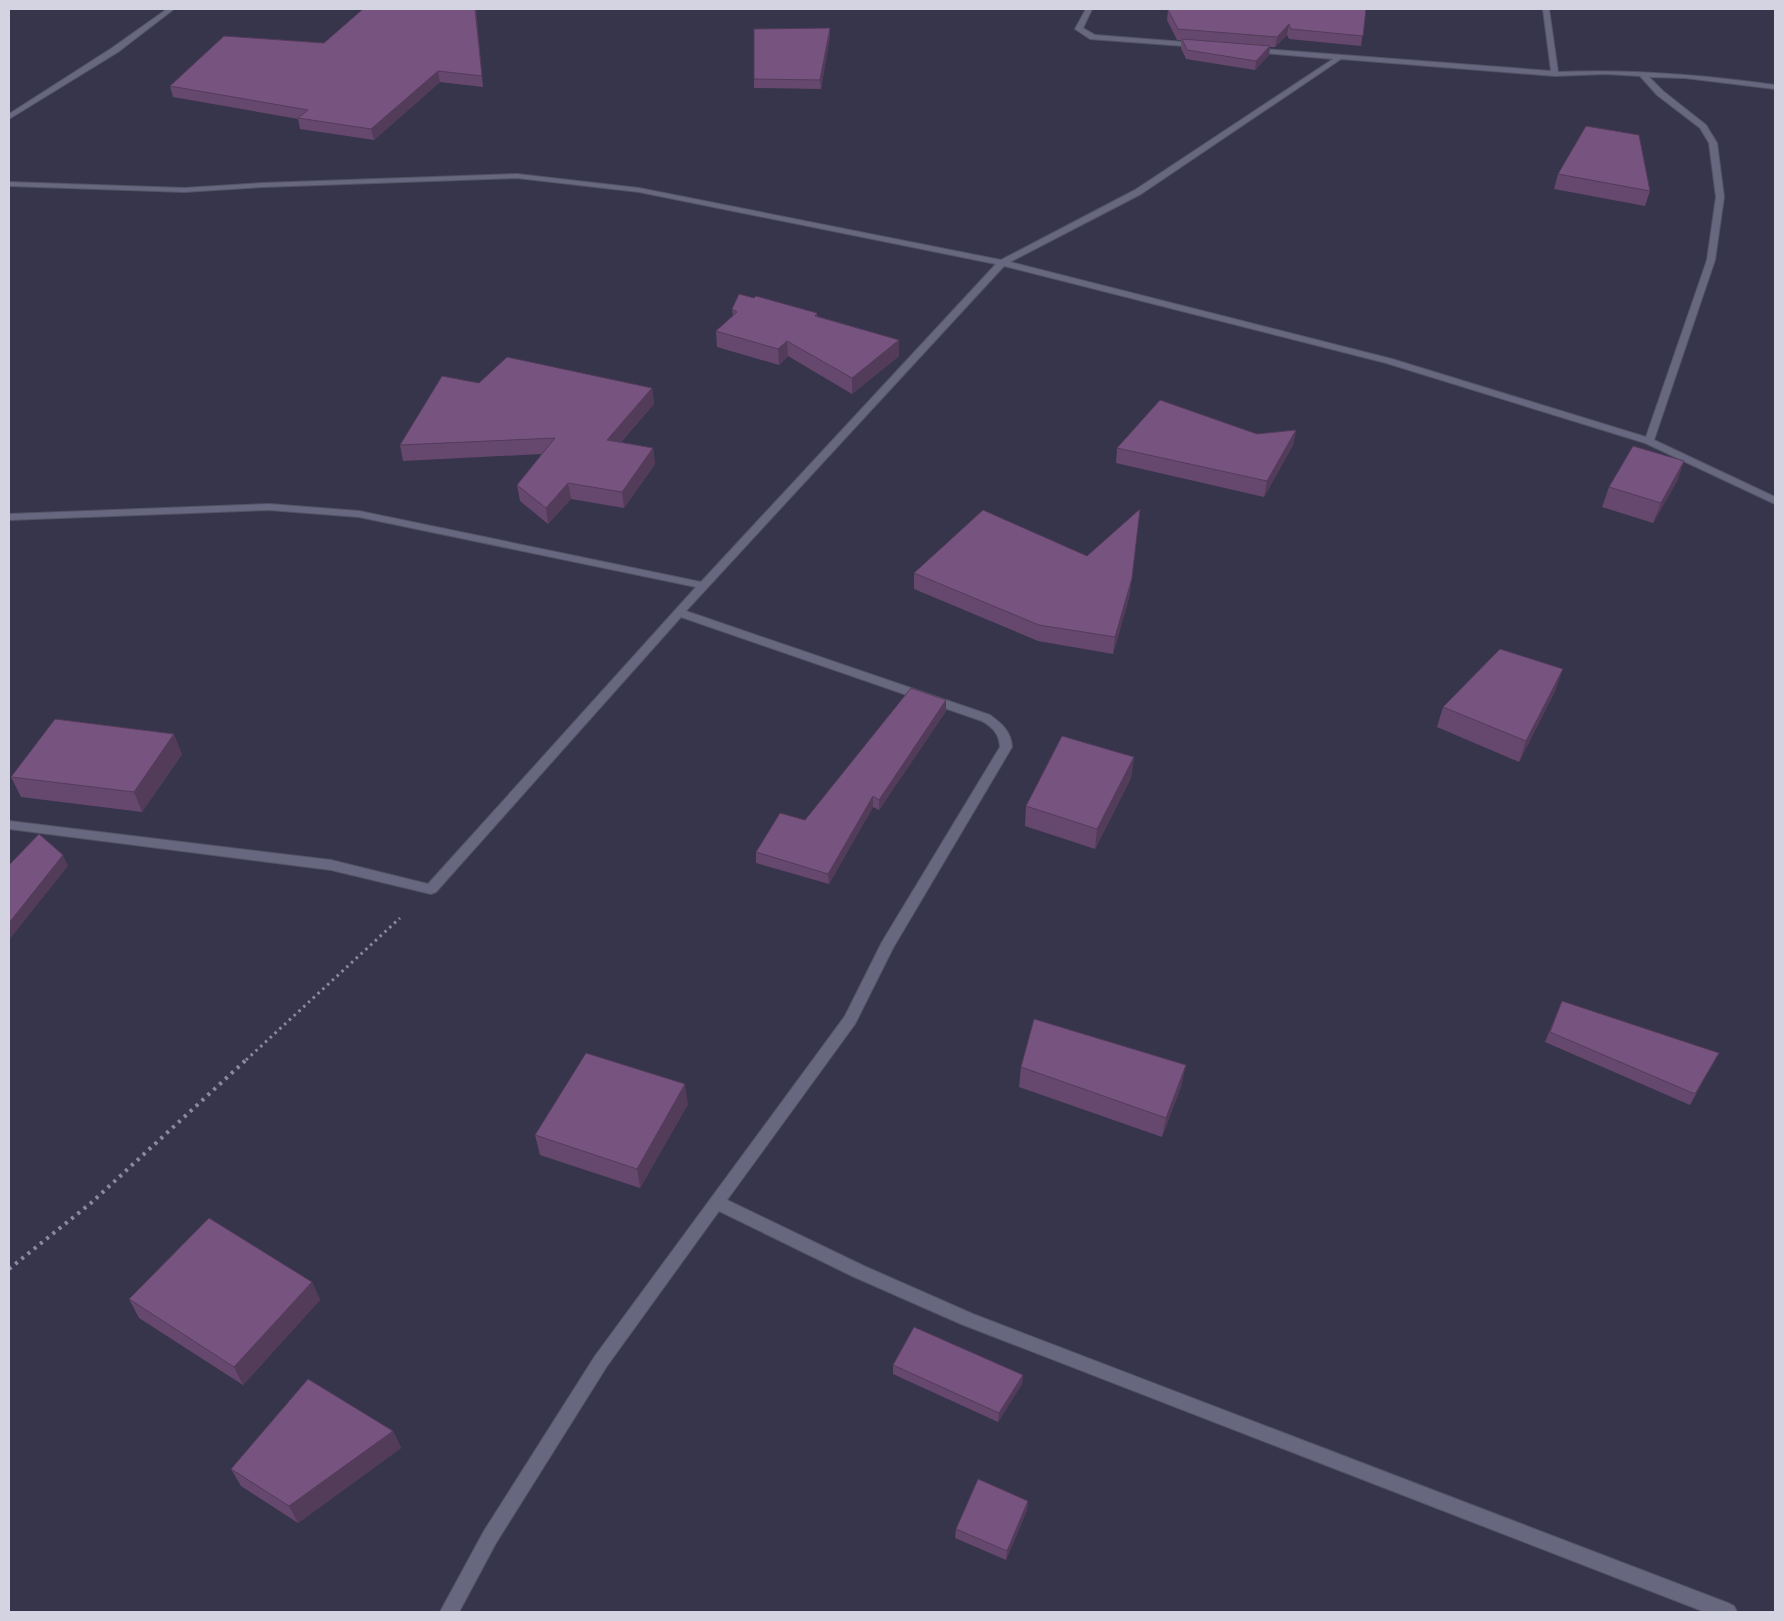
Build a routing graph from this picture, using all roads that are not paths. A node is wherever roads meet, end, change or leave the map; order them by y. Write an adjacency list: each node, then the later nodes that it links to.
1 (171, 9): 10 (street)
2 (1089, 9): 4 (street)
3 (1546, 9): 7 (street)
4 (1202, 46)
5 (1241, 49): 6 (street)
6 (1340, 57): 7 (street); 12 (street)
7 (1555, 74): 8 (street)
8 (1642, 74): 9 (street); 13 (street)
9 (1775, 86)
10 (9, 117)
11 (9, 184): 12 (street)
12 (1002, 263): 13 (street); 16 (street)
13 (1649, 441): 14 (street)
14 (1775, 501)
15 (9, 517): 16 (street)
16 (705, 586): 17 (street)
17 (679, 612): 18 (street); 19 (street)
18 (9, 825)
19 (718, 1203): 20 (street); 21 (street)
20 (449, 1612)
21 (1728, 1612)

